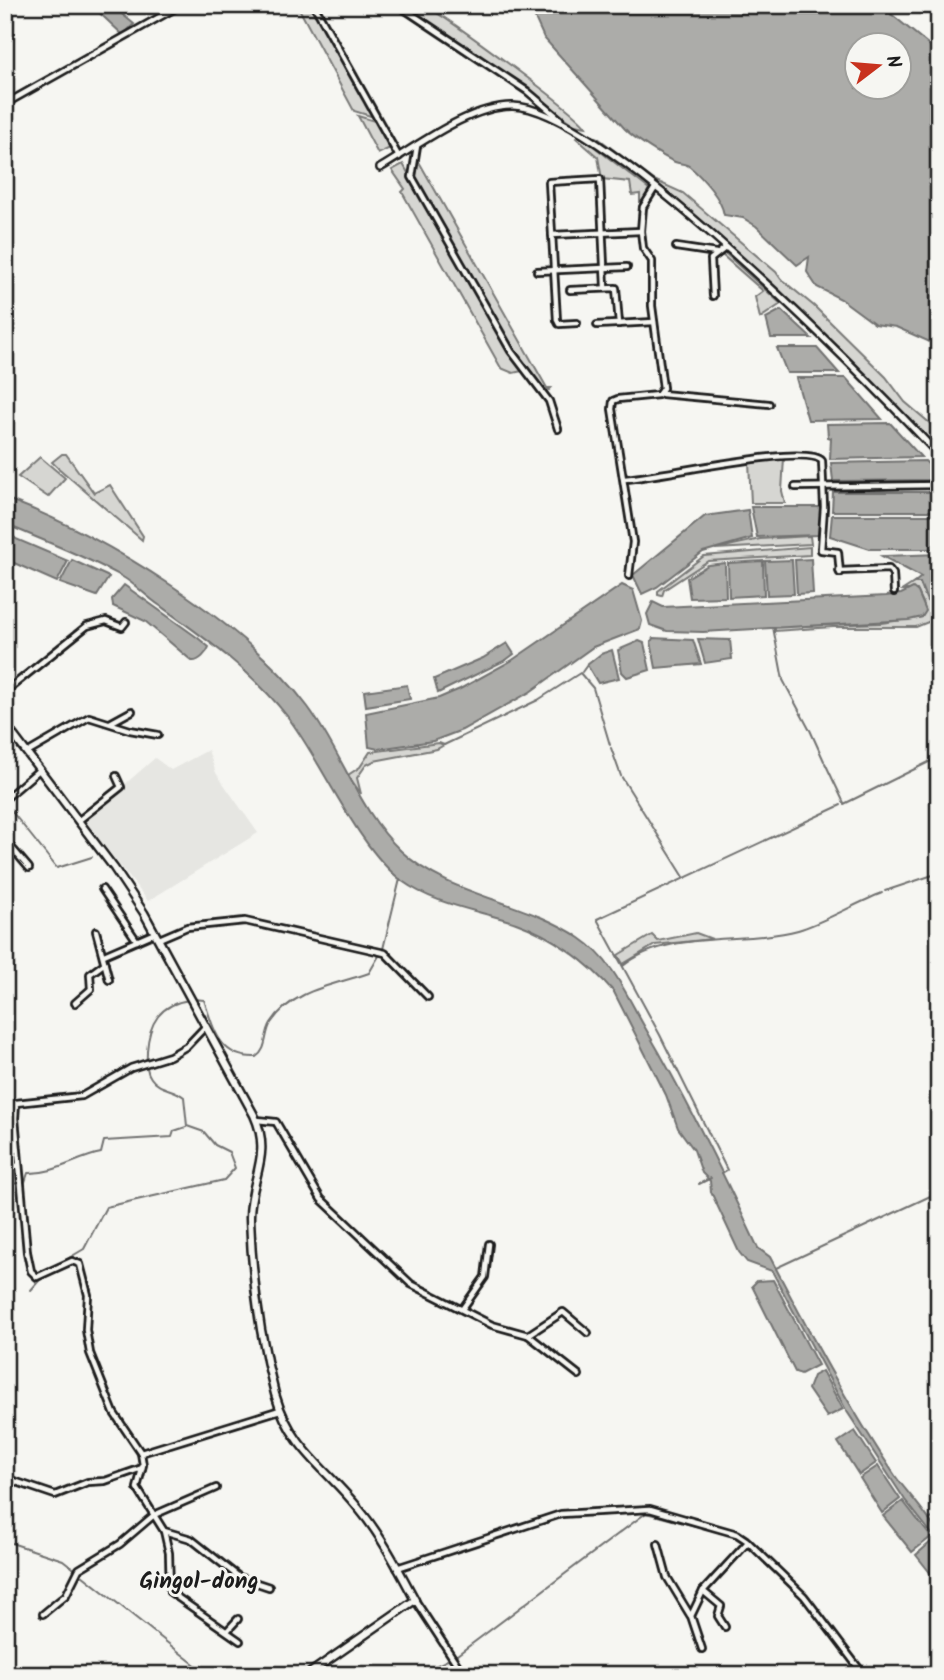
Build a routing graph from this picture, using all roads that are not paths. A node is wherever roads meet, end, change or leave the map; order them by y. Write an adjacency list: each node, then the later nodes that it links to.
1 (181, 5): 4 (street)
2 (314, 5): 7 (street)
3 (398, 5): 5 (street)
4 (5, 104)
5 (560, 119): 6 (street); 9 (street)
6 (417, 146): 7 (street); 29 (street)
7 (400, 156): 8 (street)
8 (380, 167)
9 (655, 188): 10 (street); 14 (street)
10 (641, 231): 11 (street); 23 (street)
11 (603, 233): 12 (street); 12 (street); 17 (street)
12 (552, 235): 18 (street)
13 (676, 247): 15 (street)
14 (724, 248): 15 (street); 30 (street)
15 (716, 253): 22 (street)
16 (627, 267): 17 (street)
17 (604, 268): 18 (street); 20 (street)
18 (554, 270): 19 (street); 24 (street)
19 (537, 271)
20 (605, 288): 21 (street); 25 (street)
21 (570, 290)
22 (713, 296)
23 (654, 322): 25 (street); 27 (street)
24 (577, 323)
25 (619, 324): 26 (street)
26 (597, 325)
27 (662, 394): 28 (street); 31 (street)
28 (769, 404)
29 (558, 429)
30 (939, 455)
31 (624, 479): 34 (street); 35 (street)
32 (939, 485): 34 (street)
33 (795, 487): 34 (street)
34 (822, 487): 36 (street)
35 (629, 576)
36 (894, 592)
37 (126, 622): 38 (street)
38 (5, 692)
39 (132, 711): 40 (street)
40 (110, 723): 42 (street); 43 (street)
41 (5, 724): 43 (main road)
42 (158, 735)
43 (27, 753): 44 (main road)
44 (39, 770): 46 (street); 47 (main road)
45 (116, 776): 47 (street)
46 (5, 799)
47 (78, 821): 52 (main road)
48 (5, 840): 49 (street)
49 (29, 868)
50 (102, 888): 53 (street)
51 (96, 931): 54 (street)
52 (158, 936): 53 (street); 57 (street); 59 (main road)
53 (137, 941): 54 (street)
54 (104, 955): 55 (street)
55 (105, 963): 56 (street); 58 (street)
56 (109, 980)
57 (428, 997)
58 (75, 1003)
59 (205, 1027): 60 (main road); 62 (street)
60 (257, 1121): 64 (street); 68 (main road)
61 (5, 1165): 62 (street)
62 (19, 1166): 69 (street)
63 (489, 1244): 64 (street)
64 (463, 1308): 66 (street)
65 (588, 1334): 66 (street)
66 (528, 1335): 67 (street)
67 (579, 1375)
68 (280, 1410): 69 (street); 77 (main road)
69 (141, 1453): 70 (street)
70 (142, 1468): 71 (street); 73 (street)
71 (5, 1478)
72 (216, 1488): 73 (street)
73 (154, 1515): 74 (street); 81 (street)
74 (164, 1531): 78 (street); 85 (street)
75 (748, 1542): 77 (street); 79 (street); 90 (street)
76 (658, 1544): 82 (street)
77 (396, 1568): 80 (main road)
78 (269, 1587)
79 (703, 1591): 82 (street); 84 (street)
80 (415, 1600): 88 (main road); 89 (street)
81 (43, 1614)
82 (691, 1616): 87 (street)
83 (238, 1619): 85 (street)
84 (725, 1627)
85 (227, 1631): 86 (street)
86 (240, 1641)
87 (702, 1649)
88 (307, 1675)
89 (464, 1675)
90 (864, 1675)

